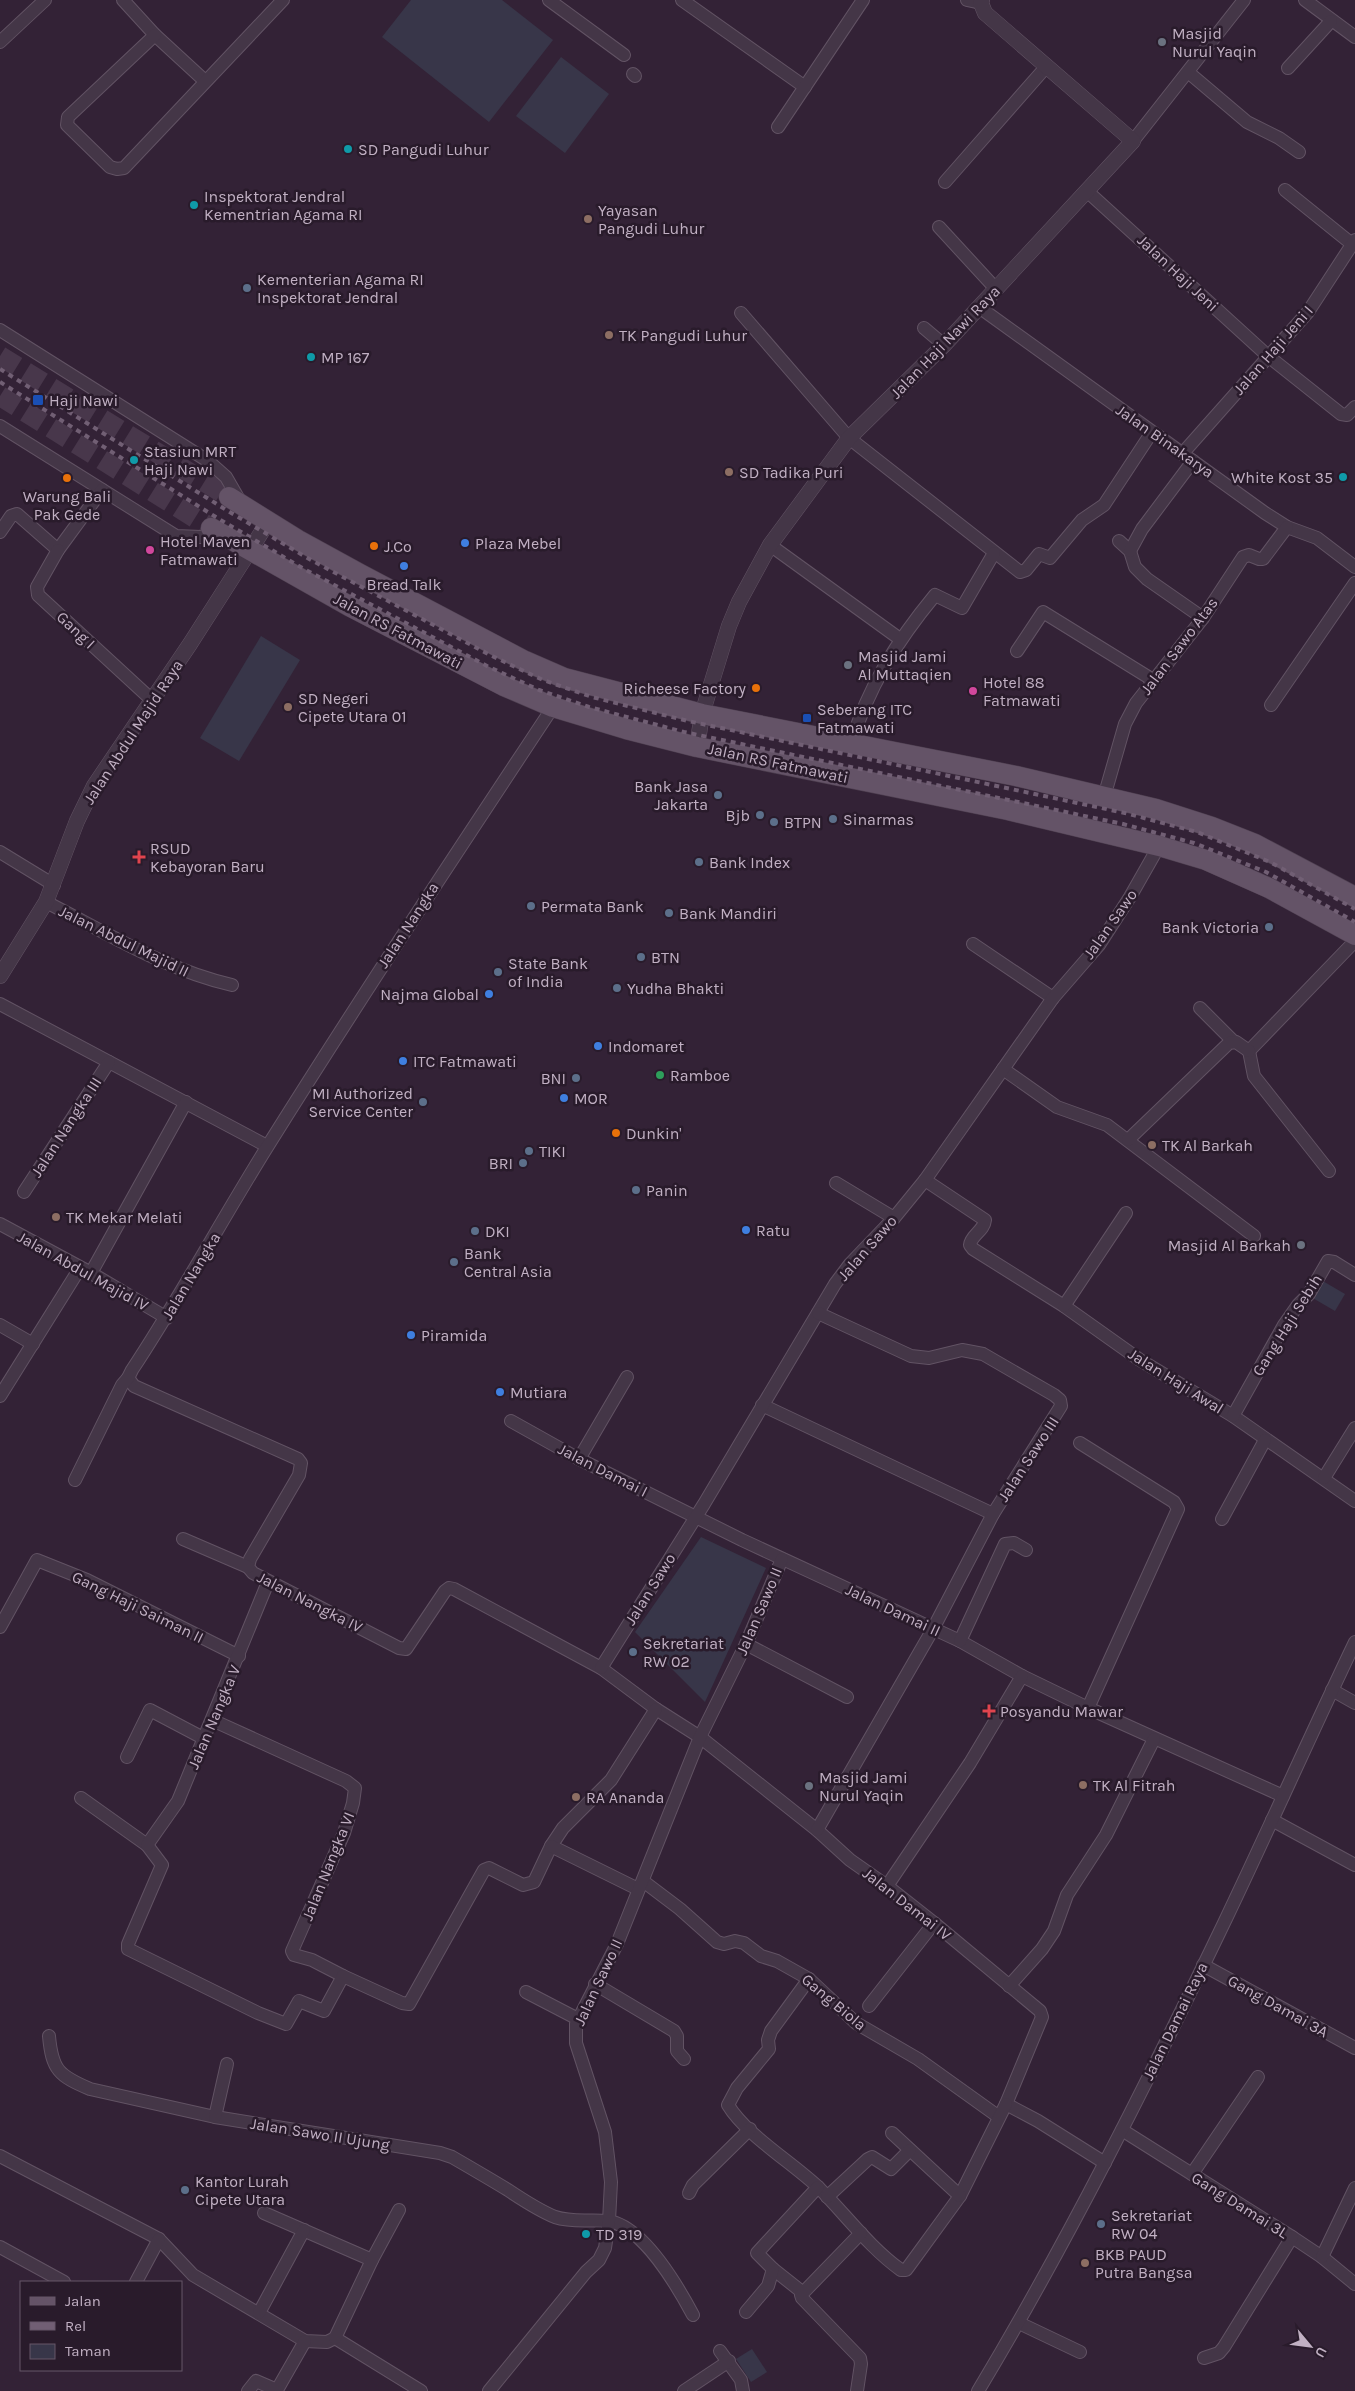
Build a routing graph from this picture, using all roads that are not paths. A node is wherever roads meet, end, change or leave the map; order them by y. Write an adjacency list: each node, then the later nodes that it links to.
1 (44, 0): 13 (street)
2 (123, 0): 11 (street)
3 (283, 0): 18 (street)
4 (549, 0): 14 (street)
5 (682, 0): 19 (street)
6 (863, 0): 19 (street)
7 (1244, 0): 17 (street)
8 (1305, 0): 10 (street)
9 (977, 1): 15 (street)
10 (1331, 21): 12 (street); 16 (street)
11 (155, 35): 18 (street); 18 (street)
12 (1355, 37)
13 (0, 42)
14 (624, 55)
15 (1046, 67): 21 (street); 23 (street)
16 (1288, 68)
17 (1188, 72): 21 (street); 22 (street)
18 (205, 81)
19 (805, 87): 20 (street)
20 (778, 127)
21 (1133, 140): 25 (street, Jalan Haji Nawi Raya)
22 (1299, 152)
23 (945, 182)
24 (1285, 190): 27 (street)
25 (1088, 192): 28 (street, Jalan Haji Nawi Raya); 34 (street, Jalan Haji Jeni)
26 (939, 227): 28 (street)
27 (1353, 242): 34 (street, Jalan Haji Jeni I)
28 (996, 289): 29 (street, Jalan Haji Nawi Raya)
29 (979, 307): 33 (street, Jalan Haji Nawi Raya); 37 (street, Jalan Binakarya)
30 (741, 313): 38 (street)
31 (924, 328): 33 (street)
32 (0, 330): 41 (street, Jalan RS Fatmawati)
33 (944, 345): 38 (street, Jalan Haji Nawi Raya)
34 (1268, 356): 35 (street, Jalan Haji Jeni); 39 (street, Jalan Haji Jeni I)
35 (1355, 407)
36 (0, 426): 40 (street, Jalan RS Fatmawati)
37 (1152, 432): 39 (street, Jalan Binakarya); 51 (street)
38 (849, 438): 47 (street, Jalan Haji Nawi Raya); 51 (street)
39 (1187, 457): 43 (street, Jalan Binakarya); 49 (street, Jalan Haji Jeni I)
40 (102, 490): 44 (street, Jalan RS Fatmawati); 48 (street, Gang I)
41 (235, 502): 42 (main road, Jalan RS Fatmawati)
42 (268, 522): 50 (street, Jalan Abdul Majid Raya); 61 (main road, Jalan RS Fatmawati)
43 (1288, 527): 52 (street, Jalan Binakarya); 54 (street, Jalan Sawo Atas)
44 (217, 531): 50 (main road, Jalan RS Fatmawati)
45 (0, 532): 48 (street)
46 (1119, 541): 49 (street)
47 (770, 545): 55 (street); 61 (street, Jalan Haji Nawi Raya)
48 (58, 550): 58 (street, Gang I)
49 (1130, 551): 54 (street)
50 (250, 552): 58 (street, Jalan Abdul Majid Raya); 60 (main road, Jalan RS Fatmawati)
51 (994, 553): 55 (street)
52 (1355, 567)
53 (1355, 583): 59 (street)
54 (1203, 618): 57 (street, Jalan Sawo Atas)
55 (900, 639): 62 (street)
56 (1017, 651): 57 (street)
57 (1153, 680): 64 (street, Jalan Sawo Atas)
58 (152, 700): 67 (street, Jalan Abdul Majid Raya)
59 (1271, 705)
60 (552, 707): 63 (main road, Jalan RS Fatmawati); 84 (street, Jalan Nangka)
61 (702, 714): 62 (main road, Jalan RS Fatmawati); 63 (street, Jalan Haji Nawi Raya)
62 (851, 744): 64 (main road, Jalan RS Fatmawati)
63 (697, 747): 65 (main road, Jalan RS Fatmawati)
64 (1104, 797): 68 (main road, Jalan RS Fatmawati)
65 (1159, 846): 70 (main road, Jalan RS Fatmawati); 75 (street, Jalan Sawo)
66 (0, 852): 67 (street)
67 (54, 885): 69 (street, Jalan Abdul Majid Raya)
68 (1355, 897)
69 (46, 902): 73 (street, Jalan Abdul Majid Raya); 74 (street, Jalan Abdul Majid II)
70 (1355, 935)
71 (1355, 941): 79 (street)
72 (974, 944): 75 (street)
73 (0, 976)
74 (232, 985)
75 (1053, 998): 81 (street, Jalan Sawo)
76 (0, 1004): 80 (street)
77 (1200, 1008): 78 (street)
78 (1233, 1041): 79 (street); 83 (street)
79 (1249, 1051): 85 (street)
80 (109, 1062): 82 (street); 88 (street, Jalan Nangka III)
81 (1003, 1068): 83 (street); 86 (street, Jalan Sawo)
82 (186, 1102): 84 (street); 93 (street)
83 (1128, 1140): 92 (street)
84 (267, 1146): 97 (street, Jalan Nangka)
85 (1329, 1171)
86 (925, 1180): 90 (street, Jalan Sawo); 95 (street, Jalan Haji Awal)
87 (836, 1183): 90 (street)
88 (24, 1192)
89 (1126, 1213): 95 (street)
90 (894, 1218): 96 (street, Jalan Sawo)
91 (0, 1224): 93 (street, Jalan Abdul Majid IV)
92 (1254, 1236)
93 (85, 1270): 97 (street, Jalan Abdul Majid IV); 99 (street)
94 (1355, 1275): 104 (street, Gang Haji Sebih)
95 (1064, 1306): 104 (street, Jalan Haji Awal)
96 (818, 1313): 103 (street, Jalan Sawo); 113 (street, Jalan Sawo III)
97 (167, 1318): 101 (street, Jalan Nangka)
98 (0, 1325): 99 (street)
99 (33, 1344): 102 (street)
100 (626, 1377): 109 (street)
101 (128, 1378): 111 (street, Jalan Nangka); 119 (street, Jalan Nangka IV)
102 (0, 1396)
103 (762, 1405): 113 (street, Jalan Sawo III); 114 (street, Jalan Sawo)
104 (1233, 1416): 107 (street, Jalan Haji Awal)
105 (511, 1421): 109 (street, Jalan Damai I)
106 (1355, 1428): 110 (street)
107 (1265, 1440): 110 (street, Jalan Haji Awal); 115 (street)
108 (1080, 1443): 132 (street)
109 (579, 1459): 114 (street, Jalan Damai I)
110 (1324, 1478): 112 (street, Jalan Haji Awal)
111 (75, 1480)
112 (1355, 1501)
113 (993, 1514): 122 (street, Jalan Sawo III)
114 (695, 1517): 118 (street, Jalan Damai II); 127 (street, Jalan Sawo)
115 (1222, 1520)
116 (183, 1539): 119 (street)
117 (1026, 1550): 123 (street)
118 (782, 1559): 122 (street, Jalan Damai II); 125 (street, Jalan Sawo II)
119 (248, 1567): 120 (street, Jalan Nangka IV)
120 (268, 1582): 126 (street, Jalan Nangka V); 127 (street, Jalan Nangka IV)
121 (0, 1627): 126 (street, Gang Haji Saiman II)
122 (932, 1629): 123 (street, Jalan Damai II); 142 (street, Jalan Sawo III)
123 (960, 1641): 128 (street, Jalan Damai II)
124 (1355, 1642): 129 (street, Jalan Damai Raya)
125 (746, 1644): 130 (street); 135 (street, Jalan Sawo II)
126 (239, 1656): 134 (street, Jalan Nangka V)
127 (601, 1668): 133 (street, Jalan Damai IV)
128 (1022, 1676): 132 (street, Jalan Damai II); 147 (street)
129 (1332, 1690): 131 (street); 139 (street, Jalan Damai Raya)
130 (847, 1697)
131 (1355, 1703)
132 (1088, 1708): 137 (street, Jalan Damai II)
133 (656, 1709): 135 (street, Jalan Damai IV); 144 (street)
134 (212, 1720): 136 (street, Jalan Nangka V); 150 (street, Jalan Nangka VI)
135 (700, 1737): 142 (street, Jalan Damai IV); 146 (street, Jalan Sawo II)
136 (205, 1739): 138 (street); 143 (street, Jalan Nangka V)
137 (1154, 1739): 139 (street, Jalan Damai II); 153 (street)
138 (127, 1757)
139 (1283, 1796): 141 (street, Jalan Damai Raya)
140 (81, 1798): 143 (street)
141 (1272, 1820): 145 (street); 149 (street, Jalan Damai Raya)
142 (817, 1830): 147 (street, Jalan Damai IV)
143 (147, 1845): 150 (street)
144 (551, 1846): 146 (street, Gang Biola); 150 (street)
145 (1355, 1865)
146 (640, 1885): 151 (street, Gang Biola); 152 (street, Jalan Sawo II)
147 (887, 1886): 148 (street, Jalan Damai IV)
148 (934, 1923): 153 (street, Jalan Damai IV); 155 (street)
149 (1203, 1965): 158 (street, Gang Damai 3A); 166 (street, Jalan Damai Raya)
150 (343, 1976)
151 (809, 1979): 164 (street, Gang Biola); 165 (street)
152 (595, 1984): 156 (street, Jalan Sawo II); 159 (street)
153 (1009, 1986): 162 (street, Jalan Damai IV)
154 (526, 1992): 156 (street)
155 (869, 2006)
156 (578, 2019): 179 (street, Jalan Sawo II)
157 (49, 2036): 163 (street, Jalan Sawo II Ujung)
158 (1354, 2047)
159 (684, 2059)
160 (227, 2064): 163 (street)
161 (1258, 2077): 171 (street)
162 (1006, 2104): 164 (street, Jalan Damai IV); 170 (street)
163 (215, 2118): 179 (street, Jalan Sawo II Ujung)
164 (999, 2118): 175 (street, Jalan Damai IV)
165 (750, 2129): 173 (street); 174 (street)
166 (1122, 2130): 170 (street, Jalan Damai Raya); 171 (street, Gang Damai 3L)
167 (892, 2133): 168 (street)
168 (910, 2150): 173 (street); 175 (street)
169 (0, 2156): 183 (street)
170 (1105, 2163): 195 (street, Jalan Damai Raya)
171 (1192, 2174): 182 (street, Gang Damai 3L)
172 (1355, 2188): 176 (street)
173 (822, 2192): 181 (street); 187 (street)
174 (689, 2193)
175 (960, 2196): 181 (street, Jalan Damai IV)
176 (1352, 2205): 185 (street)
177 (399, 2210): 186 (street)
178 (264, 2213): 180 (street)
179 (609, 2221): 194 (street); 205 (street, Jalan Sawo II)
180 (304, 2230): 186 (street); 193 (street)
181 (861, 2233): 191 (street)
182 (1292, 2237): 185 (street, Gang Damai 3L); 200 (street)
183 (159, 2239): 190 (street); 193 (street)
184 (0, 2247): 189 (street)
185 (1322, 2257): 188 (street, Gang Damai 3L)
186 (372, 2260): 196 (street)
187 (773, 2269): 191 (street); 192 (street)
188 (1353, 2277)
189 (62, 2281)
190 (137, 2281)
191 (802, 2292): 207 (street)
192 (746, 2312)
193 (259, 2313): 197 (street)
194 (694, 2315)
195 (1019, 2323): 199 (street); 208 (street, Jalan Damai Raya)
196 (336, 2338): 197 (street); 204 (street)
197 (305, 2341): 203 (street)
198 (720, 2351): 201 (street)
199 (1080, 2352)
200 (1204, 2358)
201 (729, 2361): 202 (street); 206 (street)
202 (685, 2390)
203 (248, 2391)
204 (421, 2391)
205 (489, 2391)
206 (744, 2391)
207 (856, 2391)
208 (978, 2391)

